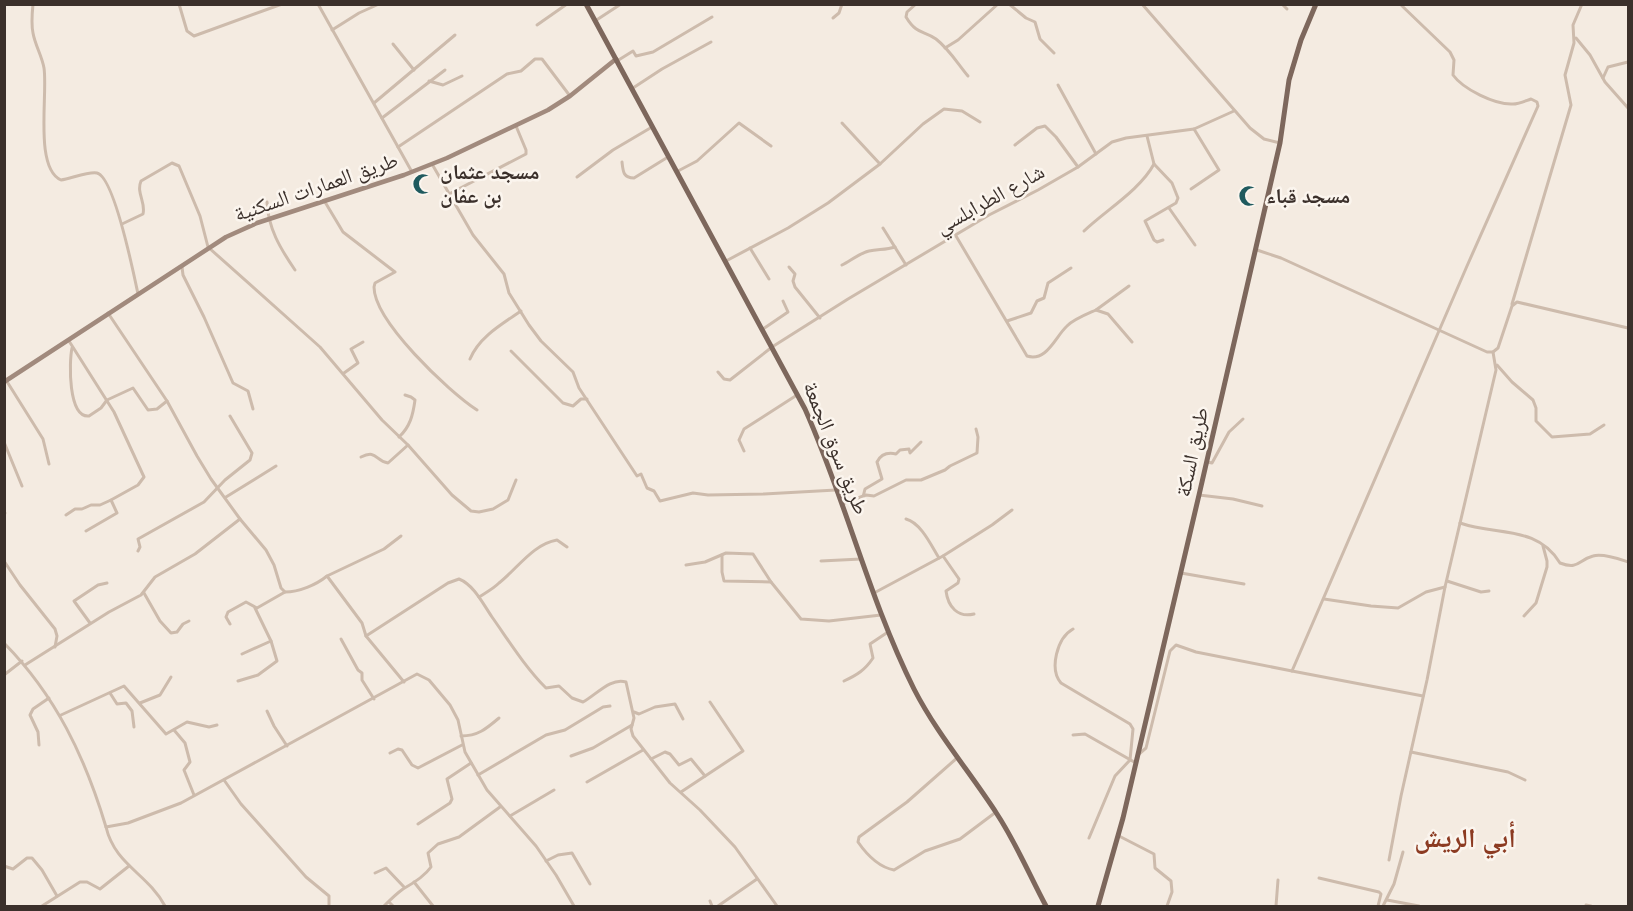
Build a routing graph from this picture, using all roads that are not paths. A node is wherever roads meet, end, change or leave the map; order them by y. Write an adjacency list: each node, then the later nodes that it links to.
1 (33, 4): 71 (street)
2 (179, 4): 3 (street)
3 (282, 4)
4 (318, 4): 23 (street)
5 (379, 4): 23 (street)
6 (567, 4): 22 (street)
7 (586, 4): 21 (main road, طريق سوق الجمعة)
8 (621, 4): 21 (street)
9 (842, 4): 20 (street)
10 (916, 4): 28 (street)
11 (998, 4): 28 (street)
12 (1009, 4): 29 (street)
13 (1142, 4): 43 (street)
14 (1282, 4): 18 (street)
15 (1316, 4): 51 (main road, طريق السكة)
16 (1400, 4): 100 (street)
17 (1581, 4): 24 (street)
18 (1287, 9)
19 (712, 17): 30 (street)
20 (833, 18)
21 (595, 21): 30 (main road, طريق سوق الجمعة)
22 (537, 25)
23 (332, 30): 41 (street)
24 (1573, 34): 36 (street); 92 (street)
25 (455, 35): 32 (street)
26 (711, 42): 39 (street)
27 (393, 44): 32 (street)
28 (945, 48): 35 (street)
29 (1054, 53)
30 (616, 60): 39 (main road, طريق سوق الجمعة); 40 (main road, طريق العمارات السكنية)
31 (1629, 62): 36 (street)
32 (414, 69): 41 (street)
33 (445, 70): 37 (street)
34 (462, 76): 37 (street)
35 (968, 76)
36 (1603, 78): 42 (street)
37 (429, 81): 44 (street)
38 (1058, 85): 55 (street)
39 (632, 89): 48 (main road, طريق سوق الجمعة)
40 (570, 96): 47 (main road, طريق العمارات السكنية); 54 (street)
41 (374, 104): 44 (street)
42 (1629, 108)
43 (1234, 111): 49 (street, شارع الطرابلسي); 51 (street)
44 (382, 118): 54 (street)
45 (980, 122): 59 (street)
46 (842, 123): 59 (street)
47 (516, 126): 58 (main road, طريق العمارات السكنية); 66 (street)
48 (654, 126): 56 (main road, طريق سوق الجمعة); 64 (street)
49 (1194, 129): 50 (street, شارع الطرابلسي); 65 (street)
50 (1147, 135): 55 (street, شارع الطرابلسي); 60 (street)
51 (1280, 144): 80 (main road, طريق السكة)
52 (1015, 145): 61 (street)
53 (771, 146): 62 (street)
54 (398, 147): 63 (street)
55 (1096, 154): 61 (street, شارع الطرابلسي)
56 (670, 156): 57 (street); 62 (main road, طريق سوق الجمعة)
57 (622, 162)
58 (432, 164): 63 (main road, طريق العمارات السكنية); 66 (street)
59 (880, 164): 79 (street)
60 (1154, 164): 69 (street); 73 (street)
61 (1078, 167): 74 (street, شارع الطرابلسي)
62 (678, 171): 81 (main road, طريق سوق الجمعة)
63 (412, 172): 68 (main road, طريق العمارات السكنية)
64 (577, 177)
65 (1191, 189)
66 (449, 194): 94 (street)
67 (267, 202): 70 (street)
68 (325, 202): 70 (main road, طريق العمارات السكنية); 119 (street)
69 (1169, 207): 75 (street); 76 (street)
70 (268, 220): 77 (main road, طريق العمارات السكنية); 87 (street)
71 (122, 224): 77 (street); 90 (street)
72 (883, 228): 78 (street)
73 (1084, 231)
74 (956, 235): 84 (street, شارع الطرابلسي); 97 (street)
75 (1163, 240)
76 (1195, 245)
77 (208, 247): 82 (main road, طريق العمارات السكنية); 111 (street)
78 (895, 247): 83 (street); 84 (street)
79 (750, 248): 81 (street); 88 (street)
80 (1255, 250): 100 (street); 130 (main road, طريق السكة)
81 (726, 261): 99 (main road, طريق سوق الجمعة)
82 (182, 265): 90 (main road, طريق العمارات السكنية); 118 (street)
83 (842, 265)
84 (906, 265): 96 (street, شارع الطرابلسي)
85 (789, 267): 96 (street)
86 (1071, 268): 97 (street)
87 (295, 270)
88 (769, 279)
89 (1129, 286): 93 (street)
90 (138, 294): 95 (main road, طريق العمارات السكنية)
91 (783, 301): 99 (street)
92 (1512, 306): 98 (street); 107 (street)
93 (1096, 310): 97 (street); 103 (street)
94 (521, 311): 108 (street); 115 (street)
95 (108, 313): 101 (main road, طريق العمارات السكنية); 117 (street)
96 (820, 318): 105 (street, شارع الطرابلسي)
97 (1008, 321)
98 (1629, 328)
99 (762, 329): 105 (main road, طريق سوق الجمعة)
100 (1440, 331): 107 (street); 172 (street)
101 (68, 339): 104 (street); 112 (main road, طريق العمارات السكنية)
102 (363, 342): 111 (street)
103 (1132, 342)
104 (72, 348): 116 (street); 116 (street)
105 (772, 348): 110 (street, شارع الطرابلسي); 114 (main road, طريق سوق الجمعة)
106 (511, 351): 115 (street)
107 (1493, 352): 109 (street)
108 (470, 359)
109 (1496, 364): 122 (street); 147 (street)
110 (718, 372)
111 (344, 373): 124 (street)
112 (5, 381): 131 (street)
113 (405, 395): 124 (street)
114 (797, 395): 128 (street); 136 (main road, طريق سوق الجمعة)
115 (587, 399): 136 (street)
116 (107, 400): 117 (street); 140 (street)
117 (167, 401): 135 (street)
118 (253, 409)
119 (477, 410)
120 (230, 416): 135 (street)
121 (1243, 419): 130 (street)
122 (1604, 425)
123 (976, 429): 139 (street)
124 (399, 437): 127 (street)
125 (4, 442): 134 (street)
126 (921, 442): 139 (street)
127 (408, 445): 129 (street); 133 (street)
128 (744, 451)
129 (361, 457)
130 (1206, 462): 137 (main road, طريق السكة)
131 (49, 464)
132 (276, 466): 138 (street)
133 (516, 480)
134 (22, 486)
135 (218, 487): 138 (street); 152 (street)
136 (837, 490): 141 (main road, طريق سوق الجمعة)
137 (1199, 495): 142 (street); 160 (main road, طريق السكة)
138 (226, 497): 145 (street)
139 (863, 497): 141 (street)
140 (111, 500): 144 (street); 148 (street)
141 (842, 504): 155 (main road, طريق سوق الجمعة)
142 (1262, 506)
143 (1012, 510): 154 (street)
144 (66, 515)
145 (240, 519): 168 (street); 169 (street)
146 (906, 519): 154 (street)
147 (1460, 523): 150 (street); 162 (street)
148 (86, 531)
149 (401, 536): 161 (street)
150 (1542, 544): 158 (street); 176 (street)
151 (567, 547): 171 (street)
152 (138, 551)
153 (722, 555): 159 (street); 163 (street); 163 (street)
154 (941, 557): 170 (street); 174 (street)
155 (861, 559): 157 (street); 170 (main road, طريق سوق الجمعة)
156 (4, 561): 186 (street)
157 (821, 561)
158 (1629, 562)
159 (686, 565)
160 (1180, 573): 165 (street); 219 (main road, طريق السكة)
161 (327, 576): 169 (street); 182 (street)
162 (1447, 581): 166 (street); 167 (street)
163 (771, 582): 175 (street)
164 (107, 583): 178 (street)
165 (1244, 584)
166 (1445, 587): 172 (street); 196 (street)
167 (1489, 591)
168 (144, 592): 177 (street); 178 (street)
169 (285, 592): 173 (street)
170 (874, 592): 175 (main road, طريق سوق الجمعة)
171 (479, 597): 182 (street); 203 (street)
172 (1324, 599): 189 (street)
173 (255, 608): 179 (street); 184 (street)
174 (974, 614)
175 (883, 615): 181 (main road, طريق سوق الجمعة)
176 (1524, 616)
177 (189, 621)
178 (90, 623): 186 (street)
179 (230, 624)
180 (1073, 629): 223 (street)
181 (889, 631): 193 (street); 221 (main road, طريق سوق الجمعة)
182 (366, 636): 194 (street)
183 (341, 639): 198 (street)
184 (271, 641): 187 (street); 192 (street)
185 (4, 643): 188 (street)
186 (55, 647): 188 (street)
187 (242, 654)
188 (24, 663): 190 (street); 197 (street)
189 (1292, 671): 196 (street); 219 (street)
190 (4, 675)
191 (171, 677): 200 (street)
192 (238, 681)
193 (844, 681)
194 (404, 682): 198 (street); 212 (street)
195 (110, 693): 200 (street); 204 (street); 209 (street)
196 (1423, 696): 217 (street)
197 (49, 698): 204 (street); 213 (street)
198 (374, 699): 215 (street)
199 (710, 702): 227 (street)
200 (140, 703): 210 (street)
201 (610, 706): 226 (street)
202 (267, 711): 215 (street)
203 (633, 711): 206 (street); 208 (street)
204 (61, 715): 238 (street)
205 (499, 718): 212 (street)
206 (682, 719)
207 (218, 725): 210 (street)
208 (632, 725): 216 (street); 220 (street)
209 (135, 727)
210 (174, 730): 233 (street)
211 (1073, 735): 223 (street)
212 (460, 736): 214 (street)
213 (39, 745)
214 (462, 745): 218 (street); 225 (street)
215 (287, 746): 228 (street)
216 (643, 749): 222 (street); 230 (street)
217 (1411, 752): 229 (street); 242 (street)
218 (390, 753)
219 (1138, 754): 224 (main road, طريق السكة)
220 (571, 756)
221 (957, 758): 235 (main road, طريق سوق الجمعة); 235 (street)
222 (651, 759): 227 (street); 232 (street)
223 (1130, 760): 224 (street); 240 (street)
224 (1136, 763): 239 (main road, طريق السكة)
225 (471, 764): 226 (street); 237 (street)
226 (478, 775): 234 (street)
227 (705, 776): 232 (street)
228 (224, 780): 233 (street); 260 (street)
229 (1525, 780)
230 (587, 782)
231 (554, 790): 236 (street)
232 (681, 792): 248 (street)
233 (194, 795): 238 (street)
234 (500, 807): 236 (street); 250 (street)
235 (996, 812): 268 (main road, طريق سوق الجمعة)
236 (510, 816): 243 (street)
237 (418, 824)
238 (106, 827): 245 (street)
239 (1119, 836): 269 (main road, طريق السكة); 270 (street)
240 (1089, 838)
241 (1402, 852): 254 (street)
242 (1389, 860)
243 (546, 861): 251 (street); 264 (street)
244 (4, 866): 253 (street)
245 (129, 866): 253 (street); 259 (street)
246 (375, 873): 252 (street)
247 (1319, 878): 272 (street)
248 (757, 879): 266 (street); 267 (street)
249 (1278, 880): 271 (street)
250 (414, 882): 252 (street); 263 (street)
251 (590, 884)
252 (404, 887): 256 (street)
253 (57, 896): 258 (street)
254 (1387, 900): 273 (street); 274 (street)
255 (710, 901): 265 (street)
256 (388, 902): 261 (street); 262 (street)
257 (1586, 905): 275 (street)
258 (42, 906)
259 (164, 906)
260 (329, 906)
261 (384, 906)
262 (393, 906)
263 (433, 906)
264 (574, 906)
265 (712, 906)
266 (718, 906)
267 (777, 906)
268 (1046, 906)
269 (1098, 906)
270 (1167, 906)
271 (1275, 906)
272 (1378, 906)
273 (1383, 906)
274 (1419, 906)
275 (1591, 906)

